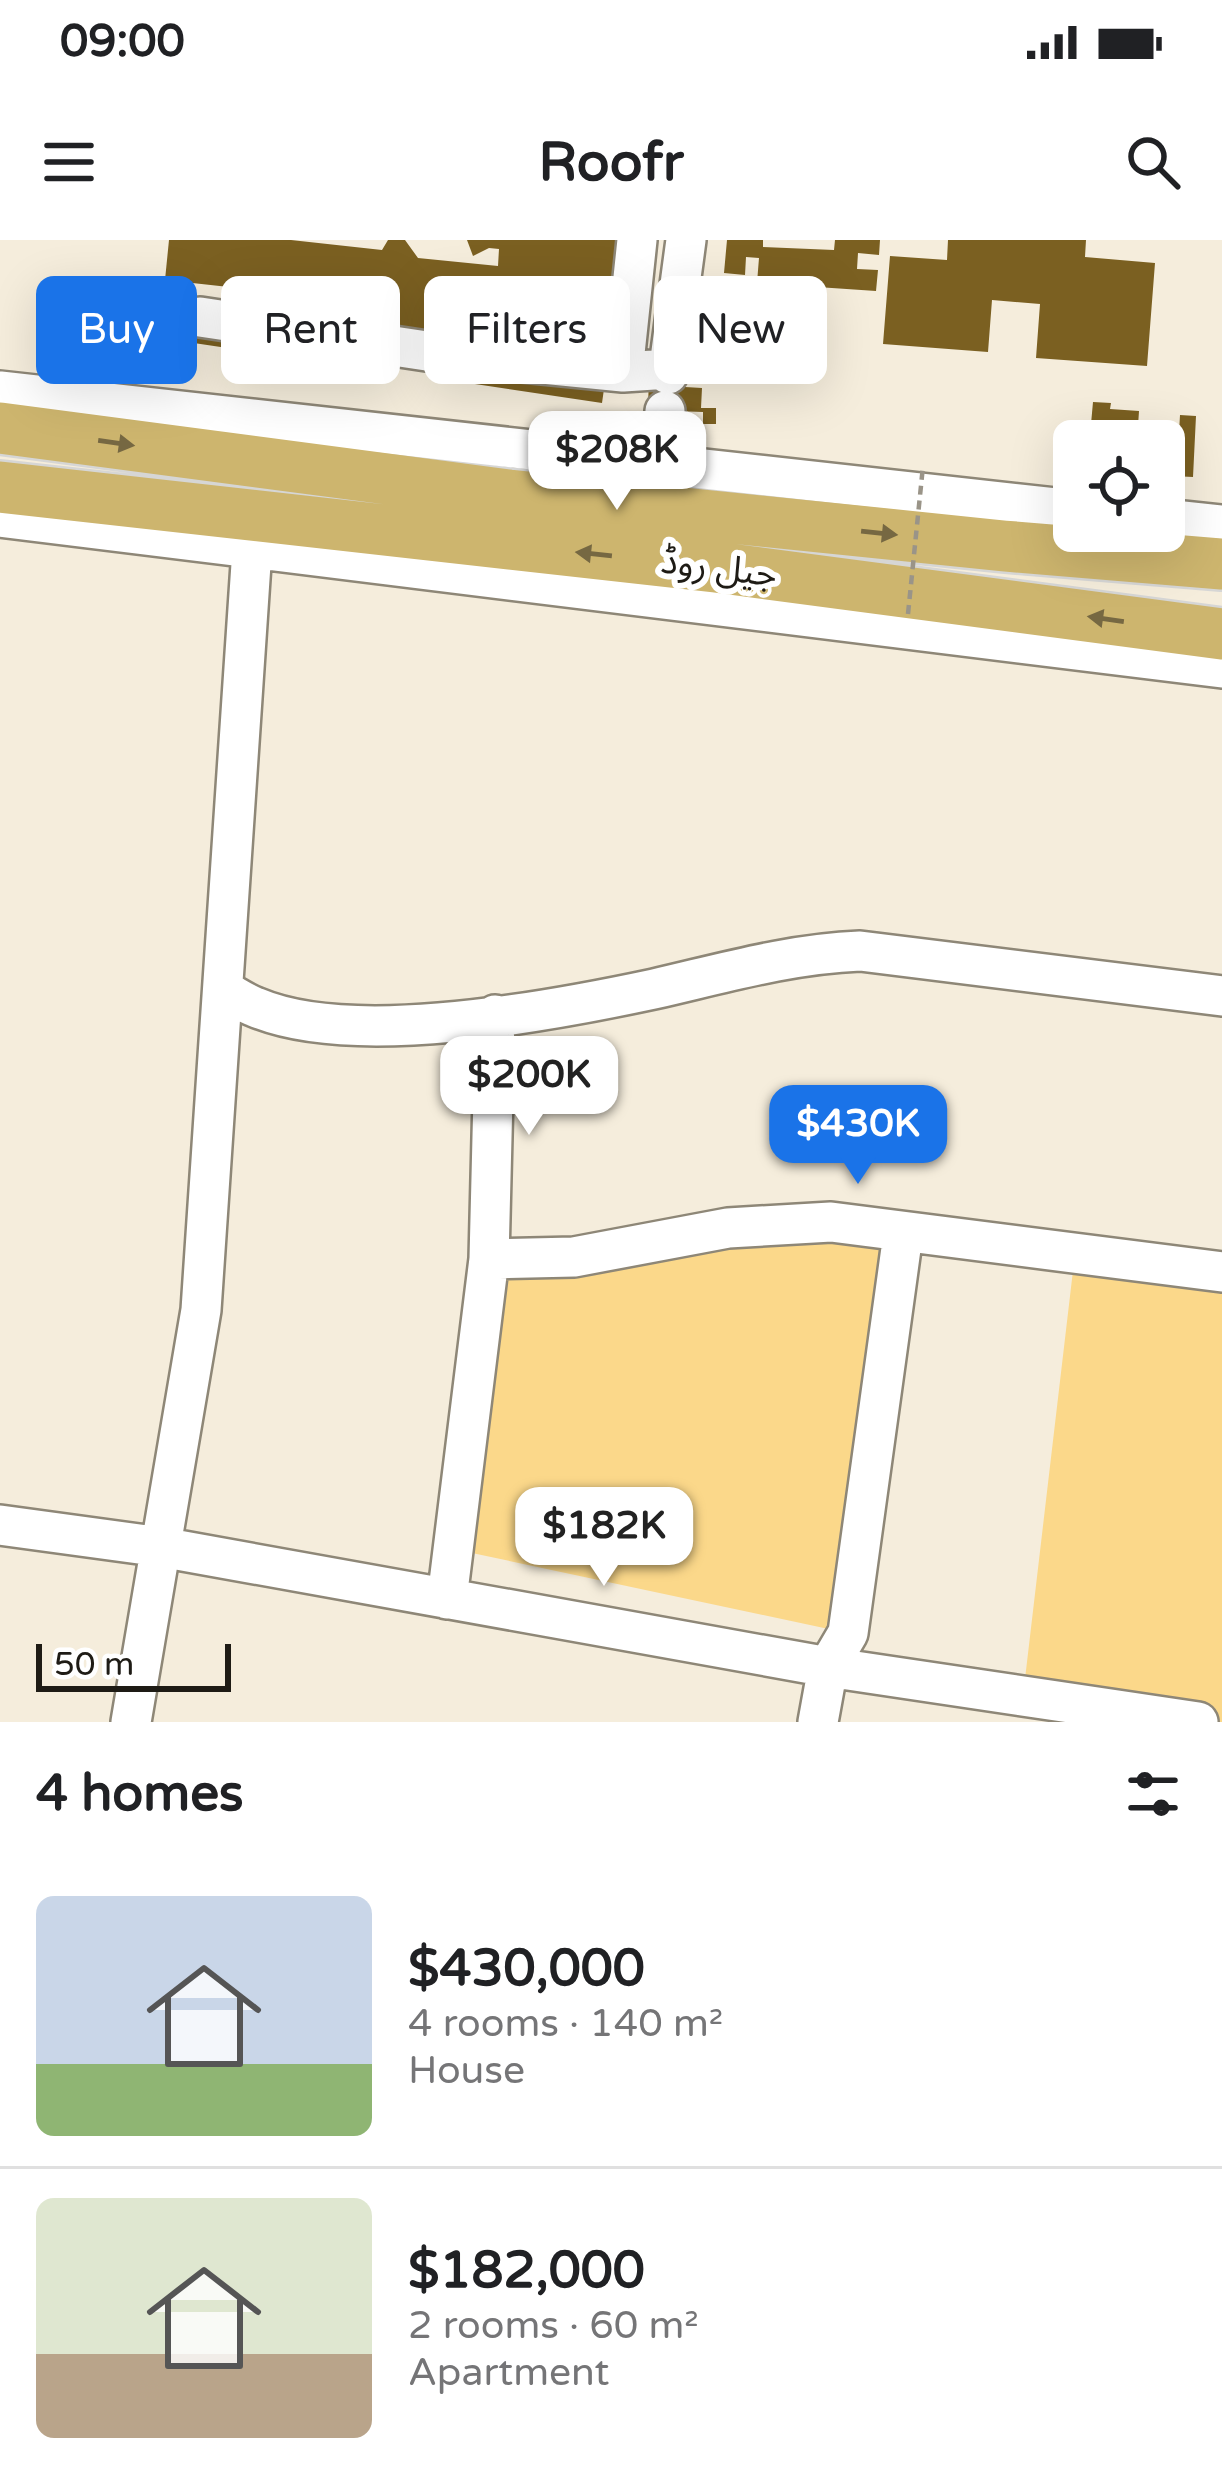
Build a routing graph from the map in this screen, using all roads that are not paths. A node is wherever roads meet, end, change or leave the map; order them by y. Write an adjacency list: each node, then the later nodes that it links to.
1 (637, 240): 4 (street)
2 (686, 240): 3 (street)
3 (681, 276)
4 (630, 302)
5 (200, 317): 6 (street)
6 (424, 351)
7 (667, 384): 10 (street)
8 (0, 391): 10 (street)
9 (0, 428): 12 (main road, جیل روڈ, one-way to 12)
10 (661, 463): 12 (street)
11 (0, 487): 19 (main road, جیل روڈ, one-way to 11)
12 (815, 504): 13 (street); 18 (main road, جیل روڈ, one-way to 18)
13 (1053, 510)
14 (0, 517): 17 (street)
15 (1185, 521): 16 (street)
16 (1222, 525)
17 (252, 549): 20 (street); 21 (street)
18 (1222, 564)
19 (1222, 634)
20 (1222, 668)
21 (223, 990): 23 (street); 28 (street)
22 (1222, 996): 23 (street)
23 (495, 1016): 25 (street)
24 (903, 1234): 25 (street); 26 (street); 30 (street)
25 (489, 1259): 29 (street)
26 (1222, 1272)
27 (0, 1526): 28 (street)
28 (161, 1547): 29 (street); 31 (street)
29 (446, 1599): 30 (street)
30 (828, 1667): 32 (street); 33 (street)
31 (131, 1722)
32 (818, 1722)
33 (1198, 1722)

